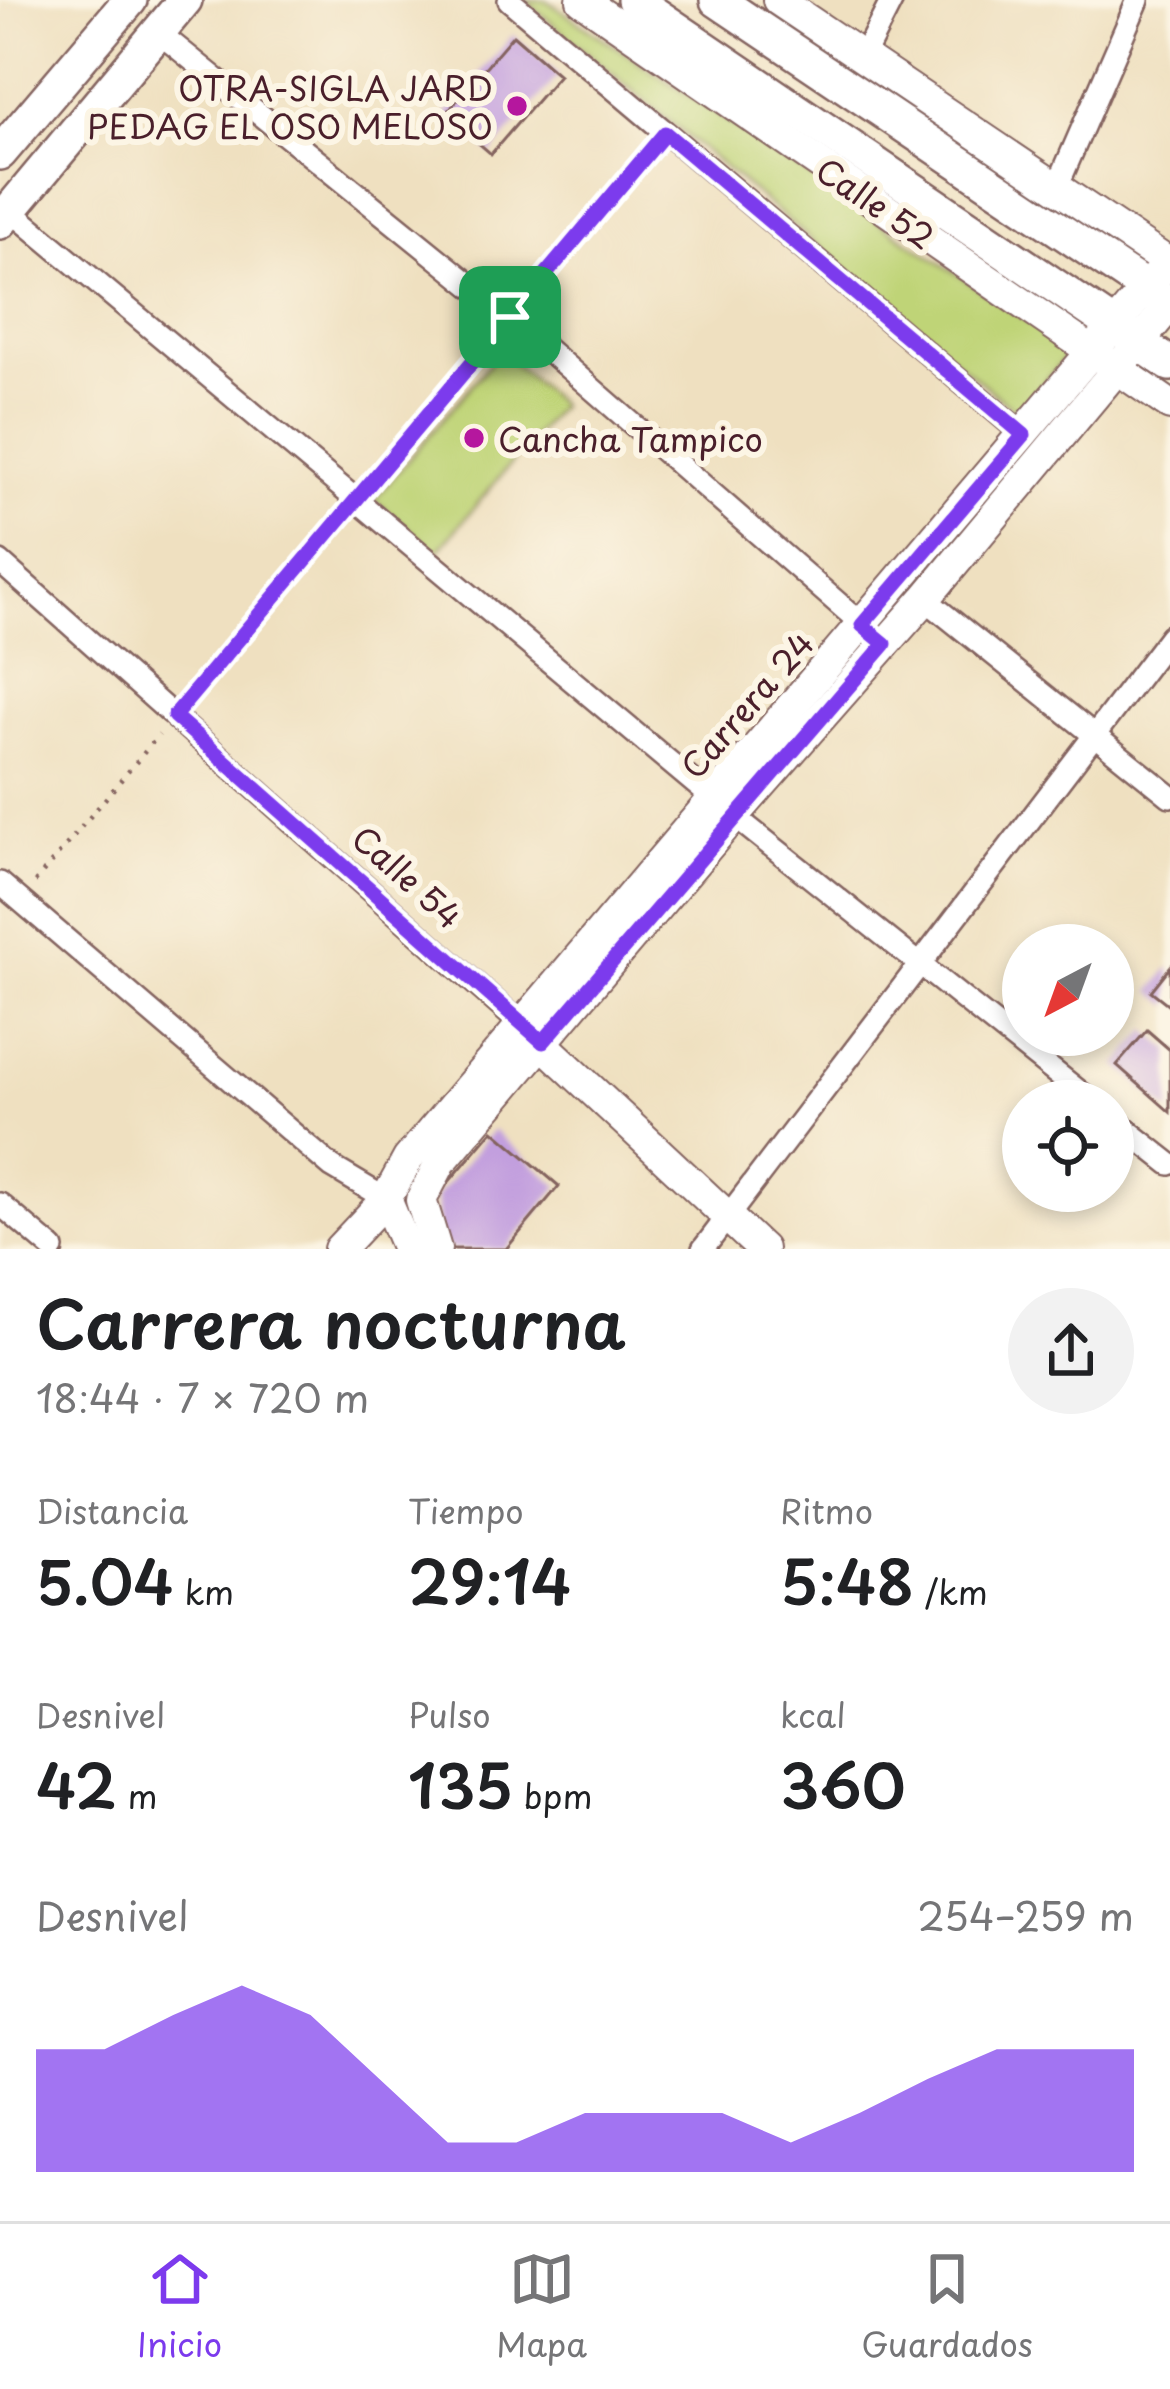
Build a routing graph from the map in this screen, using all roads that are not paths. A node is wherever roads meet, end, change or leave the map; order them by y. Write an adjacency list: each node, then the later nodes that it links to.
1 (130, 0): 12 (main road)
2 (185, 0): 10 (main road)
3 (509, 0): 20 (street)
4 (582, 0): 17 (street, Calle 52)
5 (634, 0): 16 (main road, Calle 52)
6 (717, 0): 15 (main road)
7 (778, 0): 11 (street)
8 (892, 0): 11 (street)
9 (1138, 0): 13 (street)
10 (158, 32): 14 (main road); 23 (street)
11 (863, 57): 13 (street)
12 (0, 153)
13 (1058, 187): 15 (street)
14 (5, 216): 27 (street)
15 (1165, 285): 16 (street, Carrera 24)
16 (1128, 335): 17 (street, Carrera 24); 18 (main road, Calle 52)
17 (1105, 361): 19 (street, Calle 52); 20 (street, Carrera 24); 22 (street, Carrera 24)
18 (1170, 364)
19 (1170, 405)
20 (1024, 435): 23 (street, Carrera 24)
21 (0, 562): 30 (street, Calle 54)
22 (925, 599): 23 (street, Carrera 24); 25 (street)
23 (874, 634): 27 (street, Carrera 24)
24 (1170, 636): 25 (street)
25 (1096, 737): 26 (street); 29 (street)
26 (1170, 796)
27 (724, 806): 29 (street); 30 (street, Carrera 24)
28 (0, 883): 34 (street)
29 (921, 964): 31 (street); 37 (street)
30 (533, 1034): 34 (street, Carrera 24); 35 (street, Carrera 24); 37 (street, Calle 54)
31 (1065, 1080)
32 (1134, 1136): 33 (street)
33 (1170, 1164)
34 (386, 1199): 35 (street); 39 (street, Carrera 24); 40 (street)
35 (421, 1200): 41 (street)
36 (0, 1204): 38 (street)
37 (729, 1215): 42 (street); 43 (street, Calle 54)
38 (53, 1249)
39 (339, 1249)
40 (407, 1249)
41 (436, 1249)
42 (703, 1249)
43 (762, 1249)

